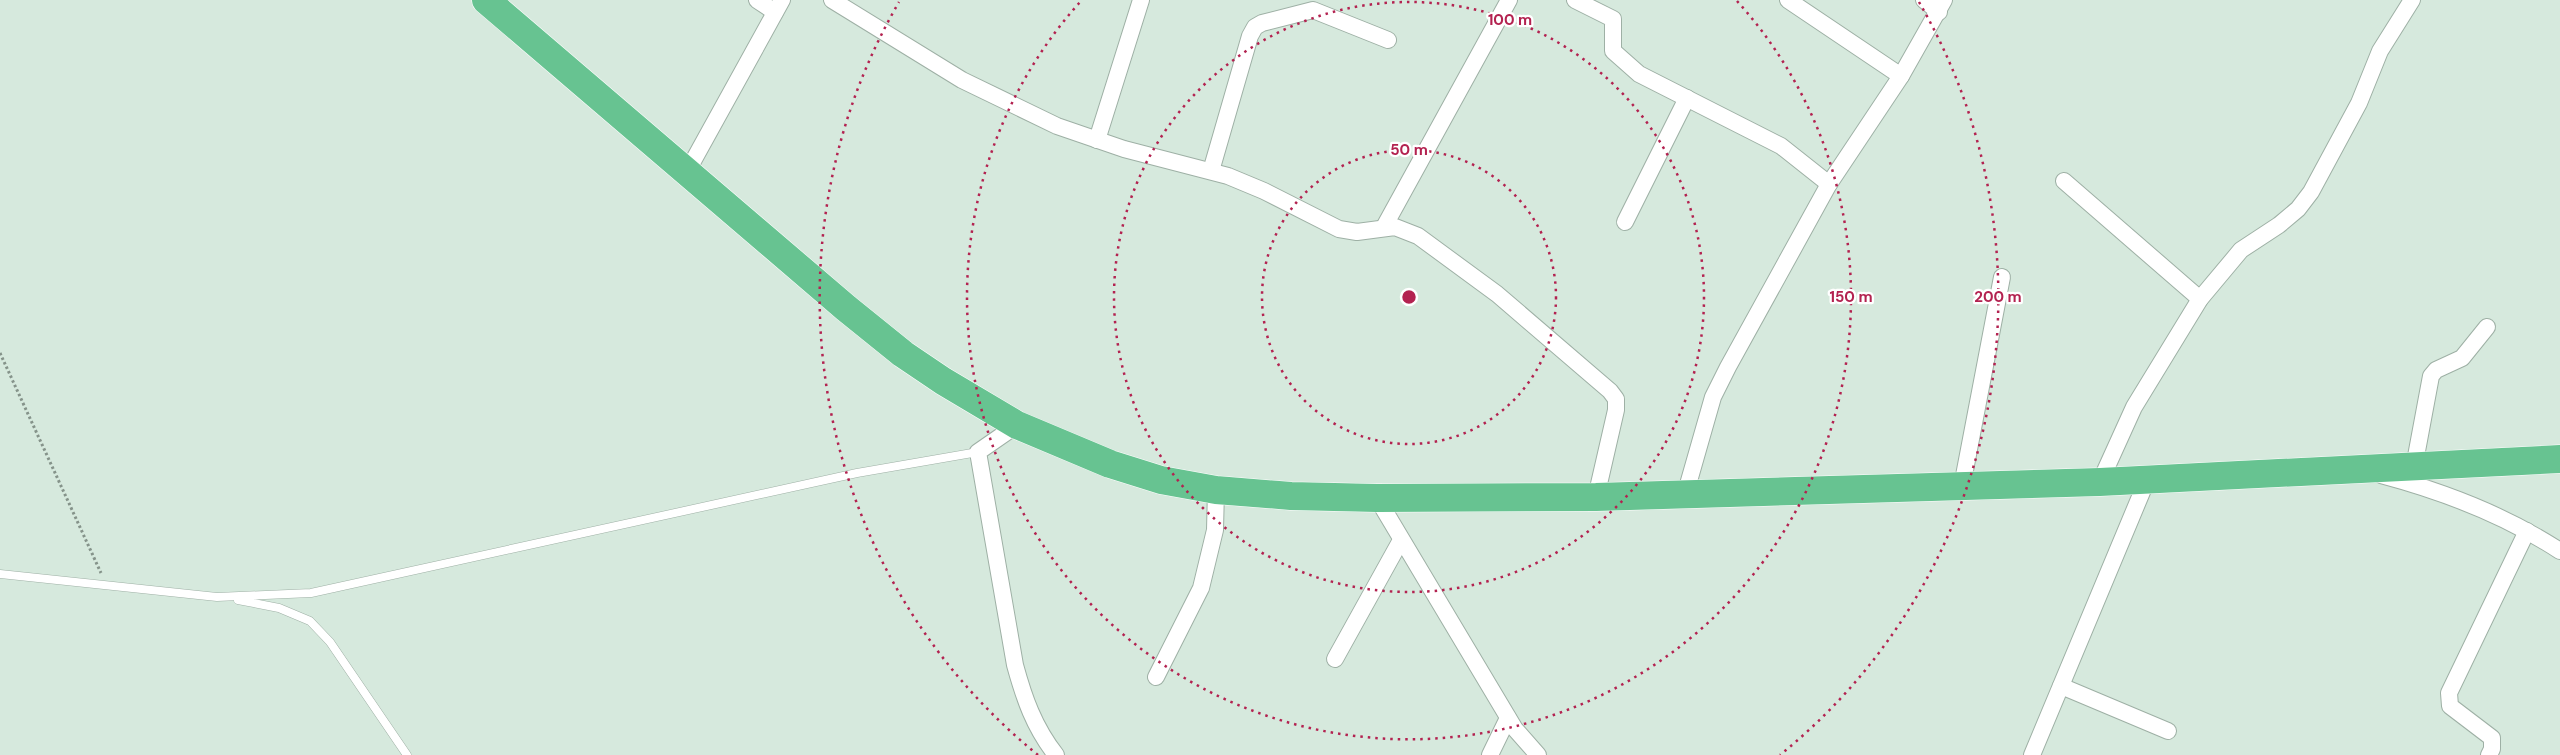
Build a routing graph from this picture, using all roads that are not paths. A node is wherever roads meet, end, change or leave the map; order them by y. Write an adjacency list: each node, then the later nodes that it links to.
1 (486, 0): 17 (highway)
2 (757, 0): 10 (street)
3 (832, 0): 15 (street)
4 (1141, 0): 15 (street)
5 (1509, 0): 21 (street)
6 (1575, 0): 14 (street)
7 (1788, 0): 13 (street)
8 (1924, 0): 11 (street)
9 (2412, 0): 23 (street)
10 (778, 6): 17 (street)
11 (1942, 6): 13 (street)
12 (1388, 40): 16 (street)
13 (1901, 76): 19 (street)
14 (1686, 98): 19 (street); 20 (street)
15 (1097, 140): 16 (street)
16 (1211, 171): 21 (street)
17 (687, 172): 25 (highway)
18 (2064, 181): 23 (street)
19 (1829, 184): 34 (street)
20 (1625, 222)
21 (1384, 227): 35 (street)
22 (2002, 277): 32 (street)
23 (2200, 299): 31 (street)
24 (2487, 327): 28 (street)
25 (1017, 425): 26 (street); 33 (highway)
26 (978, 452): 41 (lane); 48 (street)
27 (2560, 459): 28 (highway)
28 (2414, 467): 29 (highway)
29 (2361, 470): 30 (highway); 37 (street)
30 (2147, 480): 31 (highway); 44 (street)
31 (2100, 482): 32 (highway)
32 (1962, 486): 34 (highway)
33 (1216, 490): 36 (highway); 43 (street)
34 (1685, 495): 35 (highway)
35 (1596, 497): 36 (highway)
36 (1376, 498): 38 (street)
37 (2528, 531): 39 (street); 52 (street)
38 (1401, 540): 42 (street); 45 (street)
39 (2560, 551)
40 (0, 574): 41 (lane)
41 (217, 597): 47 (lane)
42 (1335, 659)
43 (1156, 677)
44 (2061, 686): 46 (street); 51 (street)
45 (1508, 718): 49 (street); 50 (street)
46 (2168, 731)
47 (407, 755)
48 (1056, 755)
49 (1490, 755)
50 (1538, 755)
51 (2032, 755)
52 (2489, 755)

